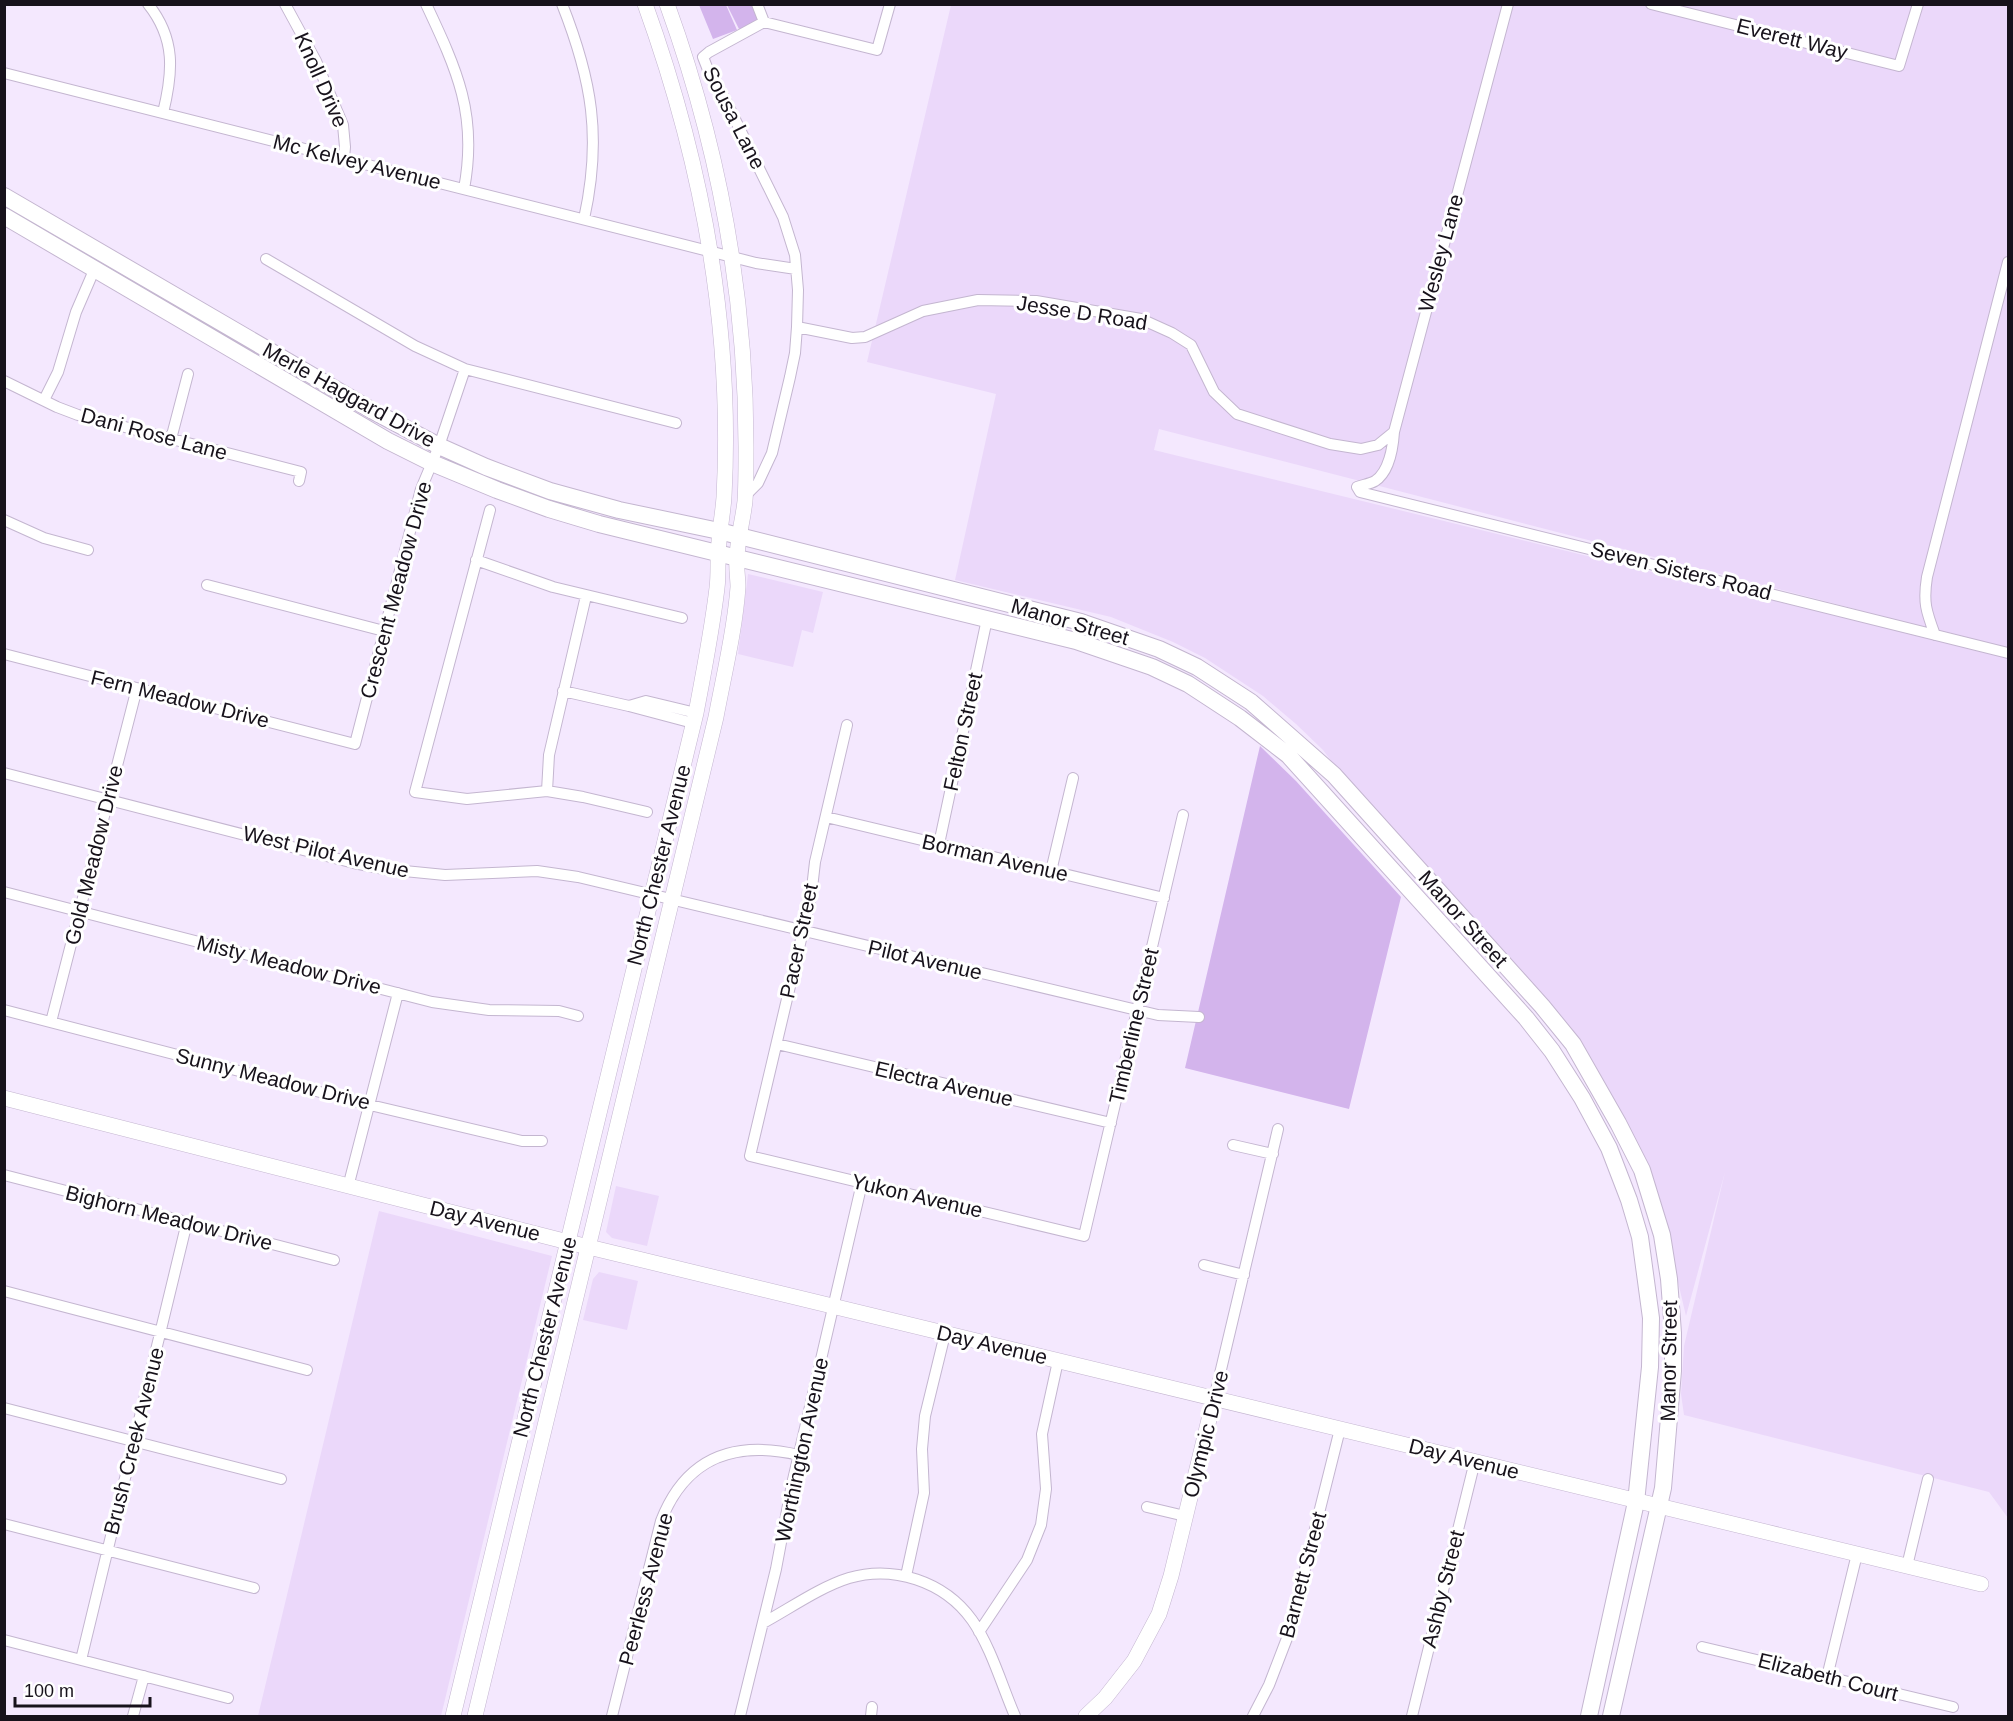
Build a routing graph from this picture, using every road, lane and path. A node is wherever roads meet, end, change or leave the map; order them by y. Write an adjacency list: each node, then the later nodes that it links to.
1 (148, 4): 14 (street)
2 (285, 4): 15 (street, Knoll Drive)
3 (426, 4): 16 (street)
4 (562, 4): 19 (street)
5 (645, 4): 20 (main road, North Chester Avenue)
6 (667, 4): 21 (main road, North Chester Avenue)
7 (757, 4): 12 (street)
8 (890, 4): 12 (street)
9 (1508, 4): 32 (street, Wesley Lane)
10 (1650, 4): 11 (street, Everett Way)
11 (1918, 4)
12 (764, 22): 25 (street, Sousa Lane)
13 (4, 73): 14 (street, Mc Kelvey Avenue)
14 (163, 113): 15 (street, Mc Kelvey Avenue)
15 (344, 158): 16 (street, Mc Kelvey Avenue)
16 (464, 189): 19 (street, Mc Kelvey Avenue)
17 (4, 196): 34 (main road, Merle Haggard Drive)
18 (4, 216): 24 (main road, Merle Haggard Drive)
19 (584, 219): 20 (street, Mc Kelvey Avenue)
20 (711, 250): 21 (street); 41 (main road, North Chester Avenue)
21 (732, 256): 25 (street); 38 (main road, North Chester Avenue)
22 (266, 259): 27 (street)
23 (2008, 262): 52 (street)
24 (95, 268): 30 (street); 35 (main road, Merle Haggard Drive)
25 (796, 268): 26 (street)
26 (797, 327): 32 (street, Jesse D Road); 38 (street)
27 (465, 369): 31 (street); 34 (street, Crescent Meadow Drive)
28 (188, 374): 33 (street)
29 (4, 381): 30 (street, Dani Rose Lane)
30 (44, 400): 33 (street, Dani Rose Lane)
31 (676, 423)
32 (1394, 432): 37 (street, Wesley Lane)
33 (171, 439): 36 (street, Dani Rose Lane)
34 (439, 446): 35 (street, Crescent Meadow Drive); 41 (main road, Merle Haggard Drive)
35 (432, 463): 44 (main road, Merle Haggard Drive); 51 (street, Crescent Meadow Drive)
36 (299, 480)
37 (1357, 487): 52 (street, Seven Sisters Road)
38 (745, 496): 42 (main road, North Chester Avenue)
39 (490, 510): 46 (street)
40 (4, 520): 43 (street)
41 (719, 531): 42 (main road, Manor Street); 44 (main road, North Chester Avenue)
42 (740, 536): 45 (main road, North Chester Avenue); 119 (main road, Manor Street)
43 (88, 550)
44 (718, 553): 45 (main road, Manor Street); 57 (main road, North Chester Avenue)
45 (736, 559): 50 (main road, Manor Street); 71 (main road, North Chester Avenue)
46 (476, 560): 48 (street); 62 (street)
47 (207, 585): 51 (street)
48 (586, 596): 49 (street); 56 (street)
49 (682, 618)
50 (987, 619): 67 (street, Felton Street); 116 (main road, Manor Street)
51 (384, 631): 59 (street, Crescent Meadow Drive)
52 (1935, 635): 53 (street, Seven Sisters Road)
53 (2008, 653)
54 (4, 654): 55 (street, Fern Meadow Drive)
55 (137, 688): 59 (street, Fern Meadow Drive); 63 (street, Gold Meadow Drive)
56 (563, 691): 57 (street); 62 (street)
57 (695, 718): 70 (main road, North Chester Avenue)
58 (847, 725): 66 (street, Pacer Street)
59 (355, 744)
60 (4, 773): 63 (street, West Pilot Avenue)
61 (1073, 778): 68 (street)
62 (547, 791): 64 (street)
63 (108, 800): 70 (street, West Pilot Avenue); 73 (street, Gold Meadow Drive)
64 (647, 812)
65 (1183, 815): 72 (street, Timberline Street)
66 (826, 817): 67 (street, Borman Avenue); 74 (street, Pacer Street)
67 (939, 844): 68 (street, Borman Avenue)
68 (1051, 871): 72 (street, Borman Avenue)
69 (4, 892): 73 (street, Misty Meadow Drive)
70 (652, 893): 71 (street, Pilot Avenue); 95 (main road, North Chester Avenue)
71 (672, 898): 74 (street, Pilot Avenue); 96 (main road, North Chester Avenue)
72 (1164, 898): 77 (street, Timberline Street)
73 (79, 911): 75 (street, Misty Meadow Drive); 80 (street, Gold Meadow Drive)
74 (803, 931): 77 (street, Pilot Avenue); 81 (street, Pacer Street)
75 (398, 993): 78 (street, Misty Meadow Drive); 83 (street)
76 (4, 1010): 80 (street, Sunny Meadow Drive)
77 (1137, 1011): 79 (street, Pilot Avenue); 84 (street, Timberline Street)
78 (578, 1016)
79 (1199, 1017)
80 (51, 1022): 83 (street, Sunny Meadow Drive)
81 (777, 1044): 84 (street, Electra Avenue); 89 (street, Pacer Street)
82 (4, 1098): 92 (main road, Day Avenue)
83 (370, 1105): 86 (street, Sunny Meadow Drive); 92 (street)
84 (1111, 1123): 94 (street, Timberline Street)
85 (1278, 1129): 88 (street, Olympic Drive)
86 (542, 1141)
87 (1233, 1144): 88 (street)
88 (1273, 1154): 99 (street, Olympic Drive)
89 (750, 1156): 91 (street, Yukon Avenue)
90 (4, 1175): 93 (street, Bighorn Meadow Drive)
91 (862, 1183): 94 (street, Yukon Avenue); 101 (street, Worthington Avenue)
92 (348, 1187): 95 (main road, Day Avenue)
93 (187, 1222): 97 (street, Bighorn Meadow Drive); 102 (street, Brush Creek Avenue)
94 (1084, 1236)
95 (568, 1242): 96 (main road, Day Avenue); 110 (main road, North Chester Avenue)
96 (588, 1247): 101 (main road, Day Avenue); 115 (main road, North Chester Avenue)
97 (334, 1260)
98 (1204, 1265): 99 (street)
99 (1244, 1275): 106 (street, Olympic Drive)
100 (4, 1292): 102 (street)
101 (832, 1307): 103 (main road, Day Avenue); 111 (street, Worthington Avenue)
102 (160, 1332): 105 (street); 109 (street, Brush Creek Avenue)
103 (945, 1334): 104 (main road, Day Avenue); 126 (street)
104 (1058, 1361): 106 (main road, Day Avenue); 131 (street)
105 (307, 1370)
106 (1214, 1399): 108 (main road, Day Avenue); 120 (main road, Olympic Drive)
107 (4, 1408): 109 (street)
108 (1340, 1429): 112 (main road, Day Avenue); 147 (street, Barnett Street)
109 (134, 1441): 113 (street); 123 (street, Brush Creek Avenue)
110 (518, 1450): 115 (main road); 117 (main road, North Chester Avenue)
111 (799, 1455): 129 (street, Worthington Avenue); 143 (street, Peerless Avenue)
112 (1475, 1461): 116 (main road, Day Avenue); 148 (street, Ashby Street)
113 (281, 1479)
114 (1928, 1479): 125 (street)
115 (527, 1501): 122 (main road, North Chester Avenue)
116 (1636, 1502): 119 (main road, Day Avenue); 149 (main road, Manor Street)
117 (504, 1506): 122 (main road); 130 (main road, North Chester Avenue)
118 (1147, 1507): 120 (street)
119 (1658, 1507): 124 (main road, Day Avenue); 150 (main road, Manor Street)
120 (1185, 1516): 146 (main road, Olympic Drive)
121 (4, 1524): 123 (street)
122 (515, 1550): 137 (main road, North Chester Avenue)
123 (108, 1551): 128 (street); 134 (street, Brush Creek Avenue)
124 (1857, 1554): 125 (main road, Day Avenue); 136 (street)
125 (1906, 1566): 127 (main road, Day Avenue)
126 (906, 1576): 129 (street); 131 (street)
127 (1981, 1584)
128 (254, 1588)
129 (763, 1623): 144 (street, Worthington Avenue)
130 (475, 1627): 137 (main road); 141 (main road, North Chester Avenue)
131 (980, 1632): 145 (street)
132 (4, 1640): 134 (street)
133 (1702, 1647): 136 (street, Elizabeth Court)
134 (81, 1660): 135 (street)
135 (144, 1676): 138 (street); 140 (street)
136 (1827, 1677): 139 (street, Elizabeth Court)
137 (482, 1689): 142 (main road, North Chester Avenue)
138 (228, 1698)
139 (1953, 1707)
140 (133, 1716)
141 (453, 1716)
142 (475, 1716)
143 (612, 1716)
144 (740, 1716)
145 (1015, 1716)
146 (1086, 1716)
147 (1253, 1716)
148 (1412, 1716)
149 (1589, 1716)
150 (1611, 1716)

